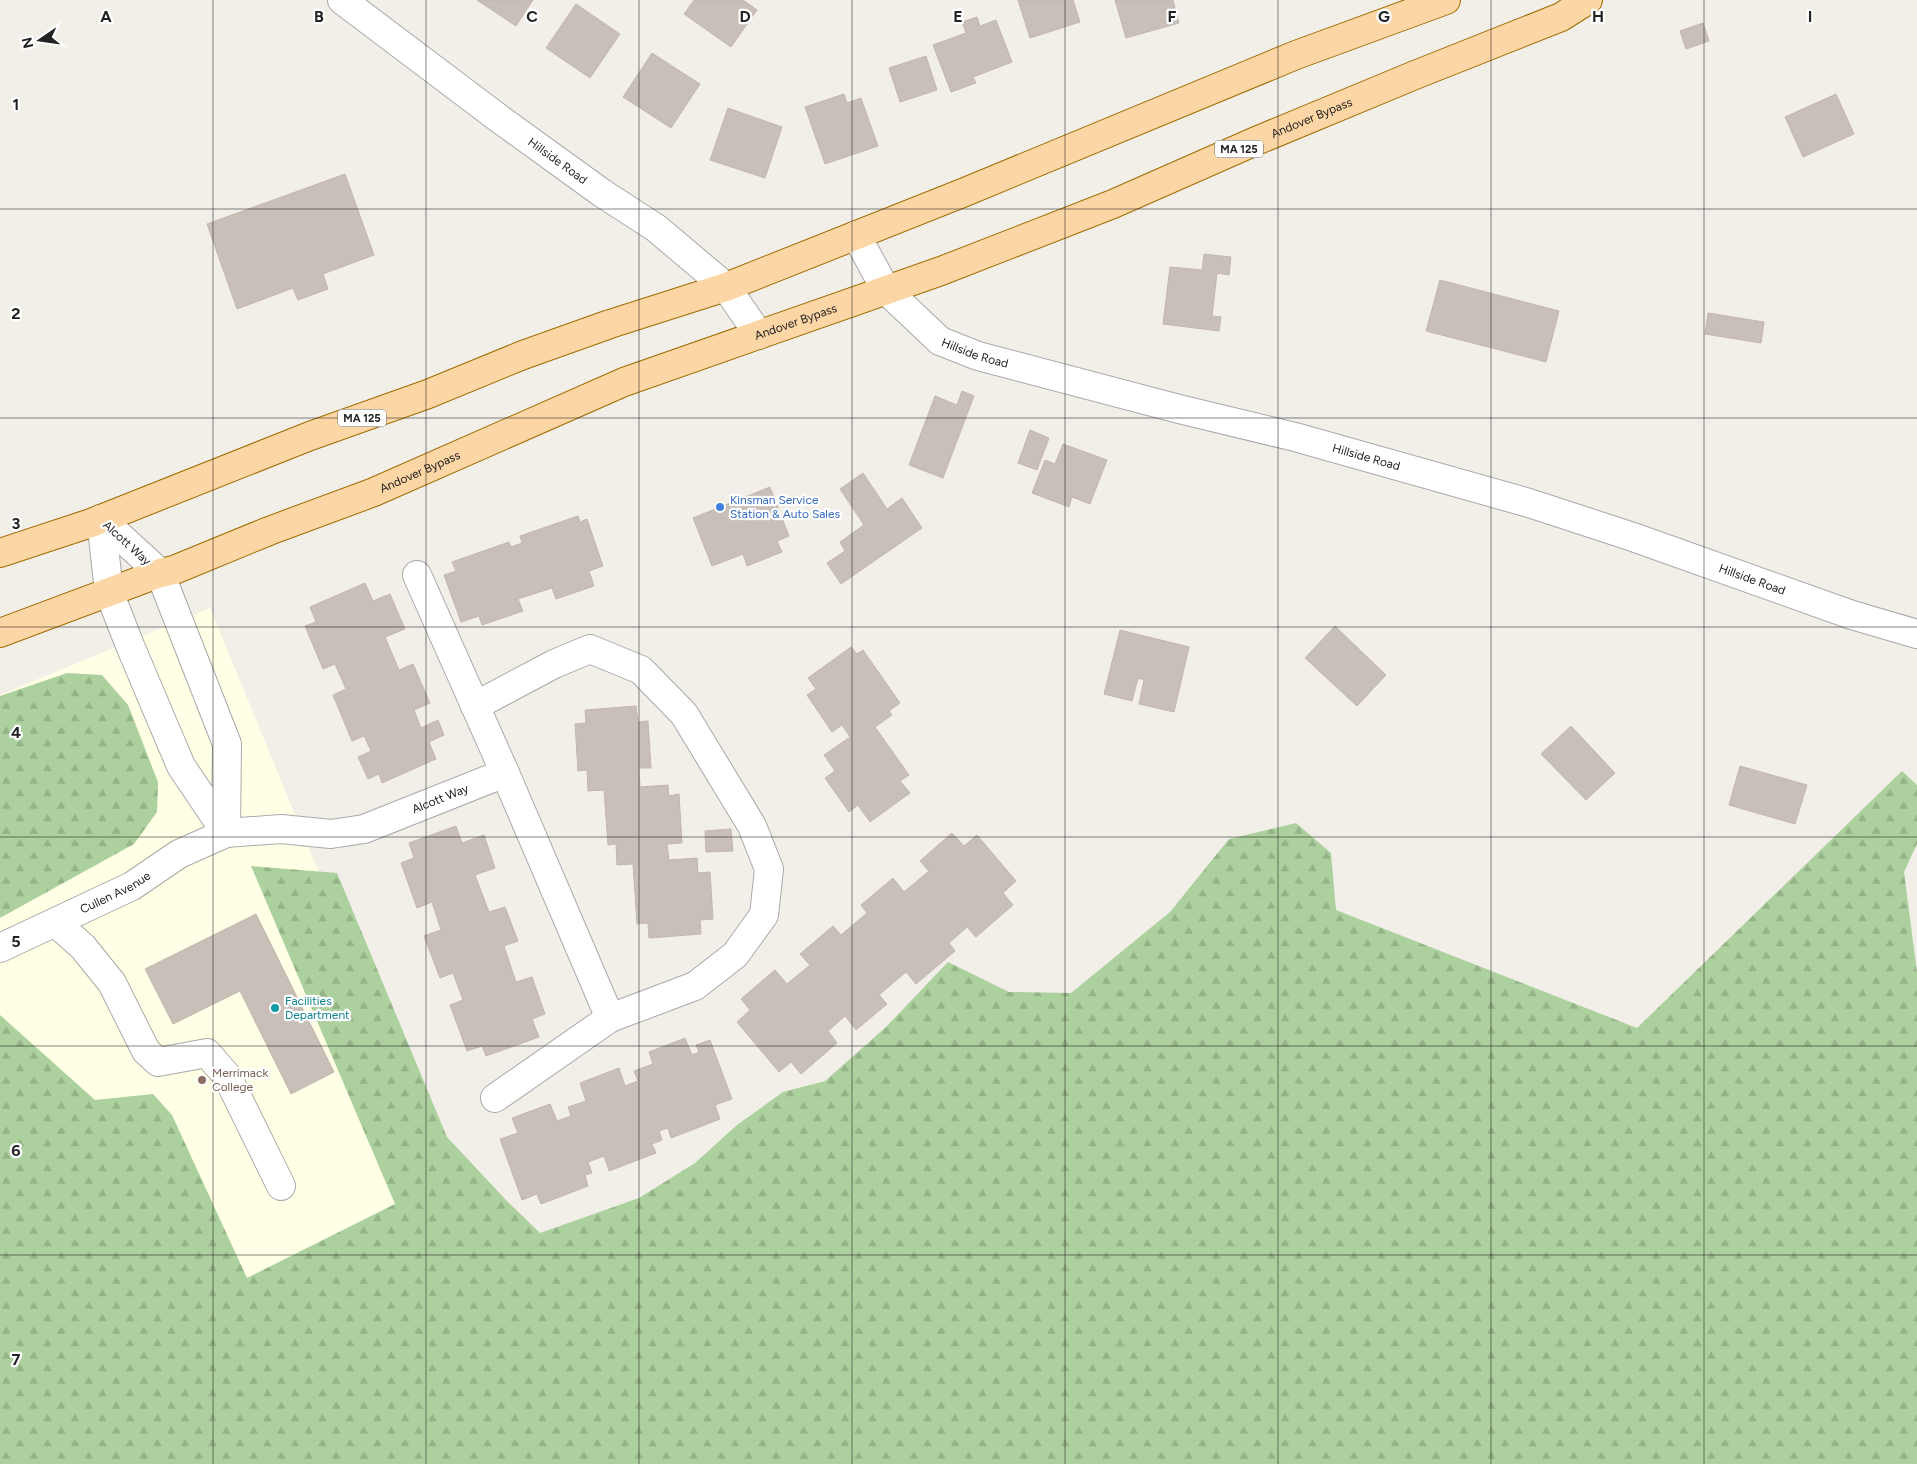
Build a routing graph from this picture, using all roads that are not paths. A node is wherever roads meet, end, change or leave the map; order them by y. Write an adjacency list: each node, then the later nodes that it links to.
1 (342, 0): 5 (street, Hillside Road)
2 (1588, 0): 6 (main road, Andover Bypass / MA 125)
3 (1435, 2): 4 (main road, MA 125)
4 (856, 235): 5 (main road, MA 125); 6 (street, Hillside Road)
5 (726, 287): 7 (street, Hillside Road); 8 (main road, MA 125)
6 (886, 290): 7 (main road, Andover Bypass / MA 125); 14 (street, Hillside Road)
7 (759, 335): 10 (main road, Andover Bypass / MA 125)
8 (101, 519): 9 (main road, MA 125); 10 (street, Alcott Way); 12 (street, Alcott Way)
9 (0, 553)
10 (160, 573): 12 (main road, Andover Bypass / MA 125); 17 (street, Alcott Way)
11 (418, 575): 15 (street)
12 (109, 592): 13 (main road, Andover Bypass / MA 125); 17 (street, Alcott Way)
13 (0, 634)
14 (1917, 634)
15 (475, 706): 16 (street); 20 (street)
16 (505, 773): 17 (street, Alcott Way); 20 (street)
17 (226, 834): 18 (street, Cullen Avenue)
18 (56, 923): 19 (street, Cullen Avenue); 22 (street)
19 (0, 948)
20 (610, 1018): 21 (street)
21 (495, 1098)
22 (281, 1186)

